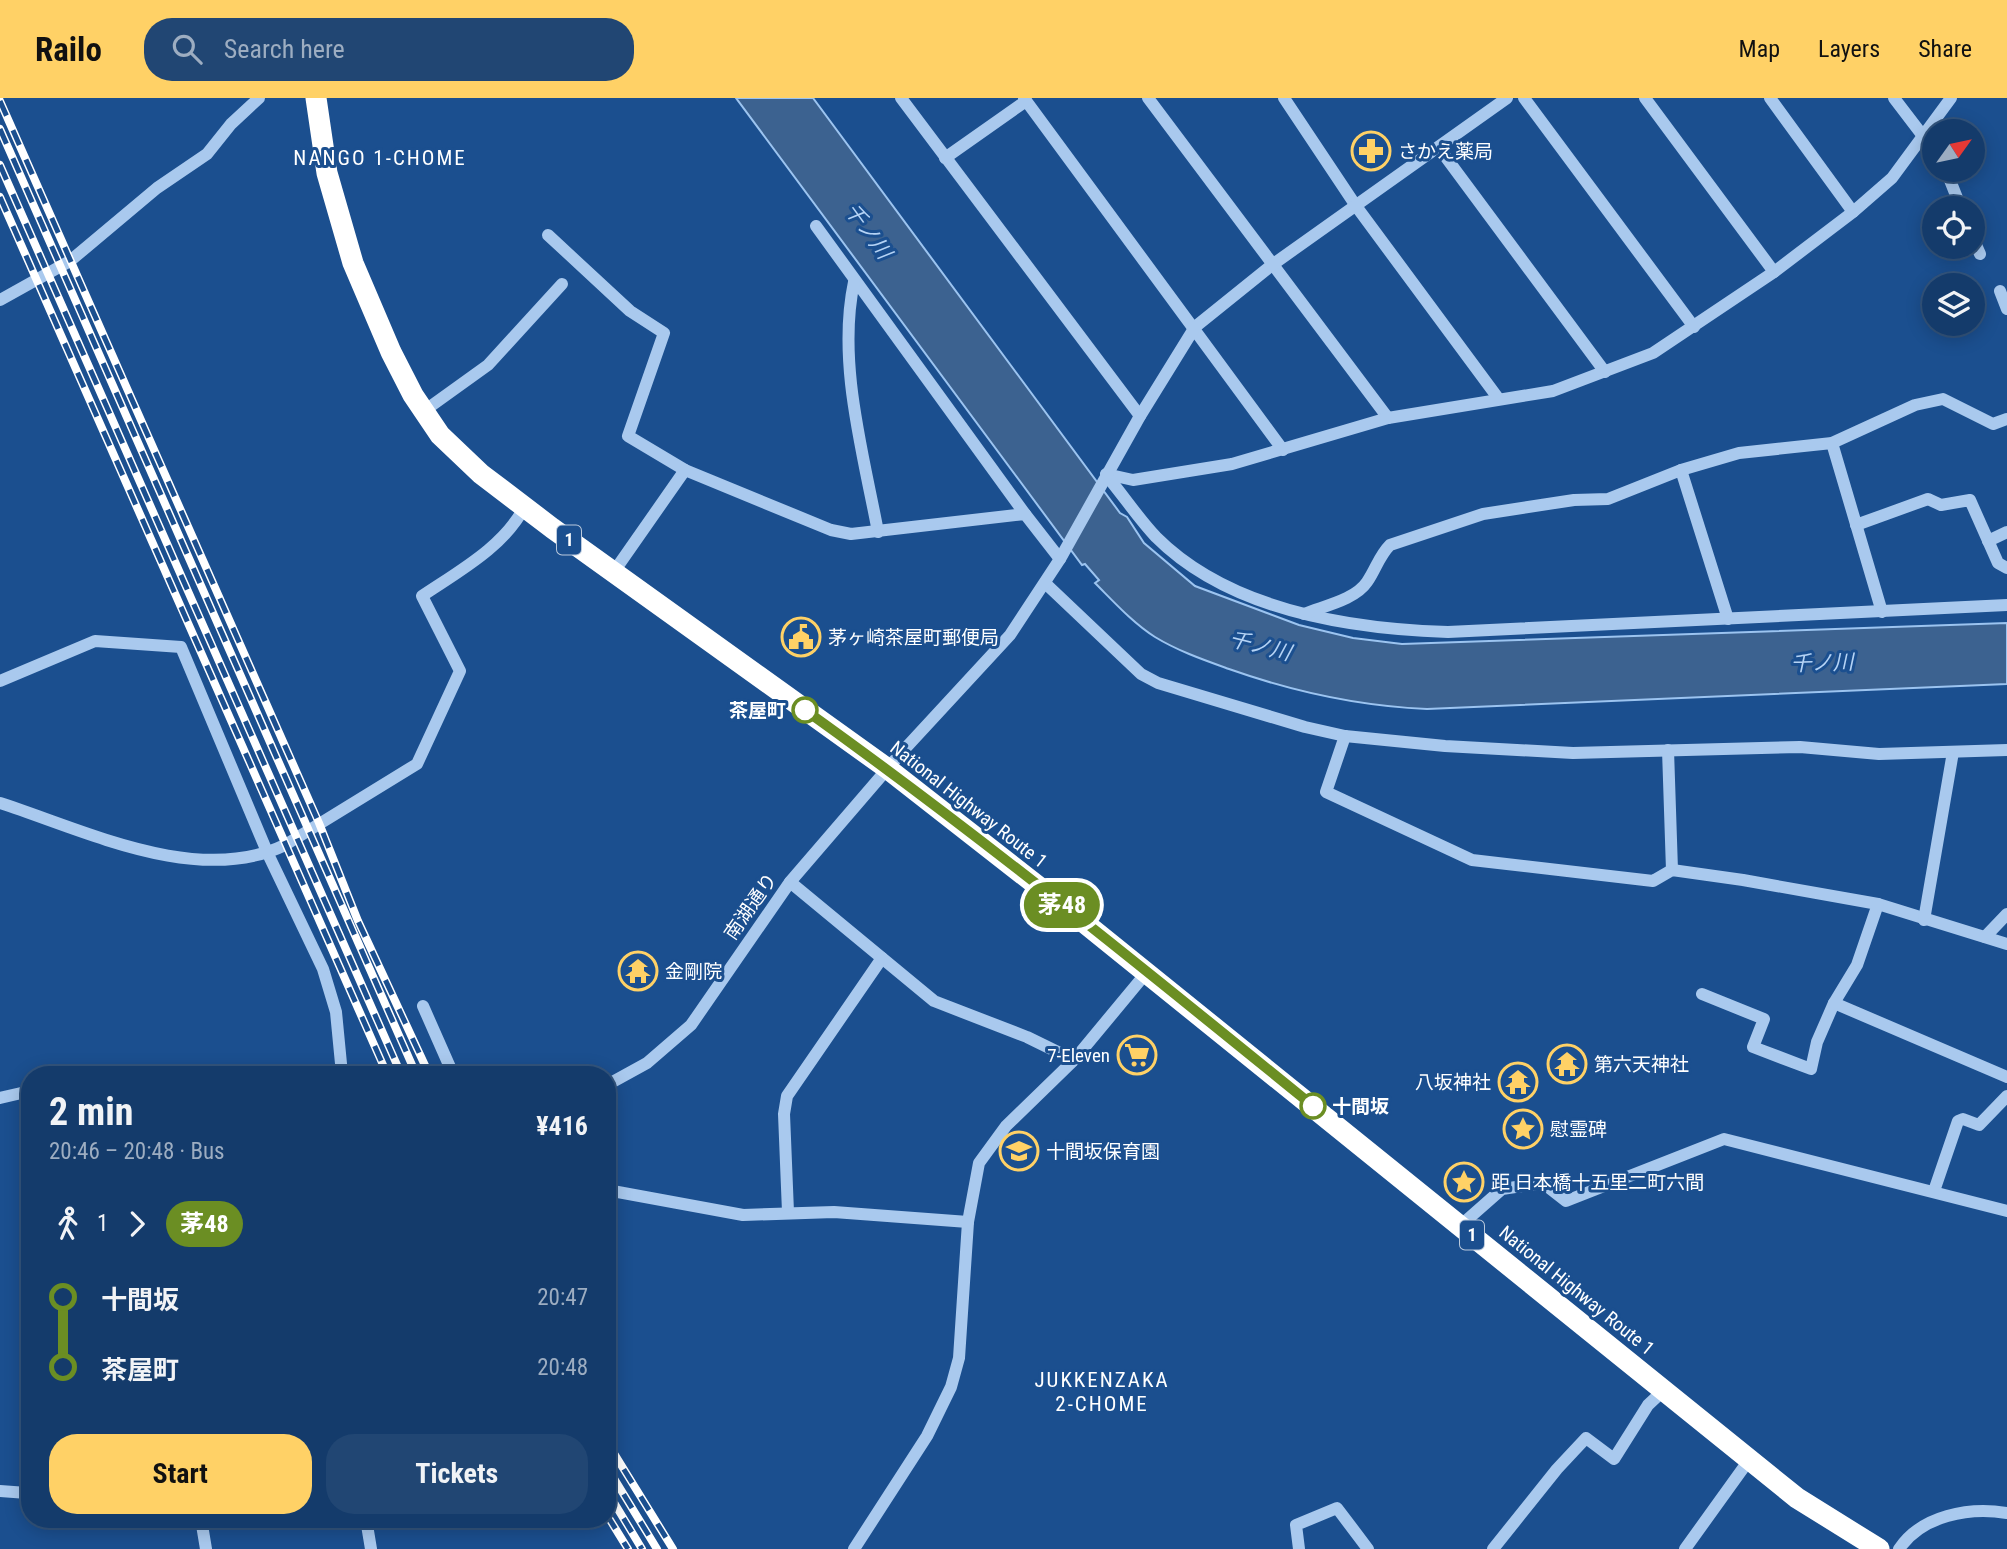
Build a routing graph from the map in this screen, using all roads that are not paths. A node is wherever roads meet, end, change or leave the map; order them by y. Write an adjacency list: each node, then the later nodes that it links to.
1 (259, 98): 29 (street)
2 (316, 98): 35 (highway, National Highway Route 1 / 1)
3 (901, 98): 19 (street)
4 (1148, 98): 24 (street)
5 (1284, 98): 20 (street)
6 (1483, 98): 14 (street)
7 (1507, 98): 14 (street, 南湖通り)
8 (1524, 98): 32 (street)
9 (1645, 98): 25 (street)
10 (1770, 98): 21 (street)
11 (1894, 98): 16 (street)
12 (1951, 98): 15 (street)
13 (1025, 99): 19 (street); 31 (street)
14 (1488, 111): 18 (street, 南湖通り)
15 (1940, 119)
16 (1922, 133)
17 (1922, 146): 21 (street)
18 (1439, 148): 20 (street, 南湖通り); 33 (street)
19 (945, 158): 36 (street)
20 (1356, 206): 24 (street, 南湖通り); 34 (street)
21 (1853, 212): 25 (street)
22 (816, 226): 26 (street)
23 (548, 235): 41 (street)
24 (1272, 265): 31 (street, 南湖通り); 37 (street)
25 (1774, 272): 32 (street)
26 (854, 282): 45 (street); 47 (street)
27 (562, 284): 35 (street)
28 (2000, 291): 30 (street)
29 (0, 300)
30 (2007, 308)
31 (1195, 327): 36 (street, 南湖通り); 40 (street)
32 (1694, 327): 33 (street)
33 (1605, 372): 34 (street)
34 (1498, 398): 37 (street)
35 (424, 411): 44 (highway, National Highway Route 1 / 1)
36 (1140, 416): 43 (street, 南湖通り)
37 (1388, 418): 40 (street)
38 (2007, 419): 39 (street)
39 (1832, 443): 42 (street); 46 (street)
40 (1283, 450): 43 (street)
41 (685, 470): 47 (street); 52 (street)
42 (1681, 470): 56 (street); 57 (street)
43 (1106, 474): 50 (street, 南湖通り); 56 (street)
44 (524, 506): 52 (highway, National Highway Route 1 / 1); 65 (street)
45 (1025, 514): 47 (street); 50 (street)
46 (1857, 526): 49 (street); 55 (street)
47 (878, 532)
48 (2007, 532): 49 (street)
49 (1988, 541): 51 (street)
50 (1060, 559): 53 (street, 南湖通り)
51 (2007, 569)
52 (613, 573): 63 (highway, National Highway Route 1 / 1)
53 (1045, 583): 59 (street); 63 (street, 南湖通り)
54 (2007, 605): 55 (street)
55 (1882, 612): 57 (street)
56 (1304, 614): 57 (street)
57 (1728, 619)
58 (0, 681): 65 (street)
59 (1345, 736): 61 (street); 66 (street)
60 (2007, 750): 62 (street)
61 (1668, 751): 62 (street); 66 (street)
62 (1953, 752): 70 (street)
63 (888, 769): 67 (street, 南湖通り); 74 (highway, National Highway Route 1 / 1)
64 (0, 803): 65 (street)
65 (268, 854): 79 (street)
66 (1672, 870): 68 (street)
67 (790, 882): 73 (street); 82 (street, 南湖通り)
68 (1878, 904): 70 (street); 76 (street)
69 (2007, 914): 71 (street)
70 (1924, 920): 71 (street)
71 (1985, 937): 72 (street)
72 (2007, 944)
73 (882, 958): 78 (street); 89 (street)
74 (1147, 972): 78 (street); 91 (highway, National Highway Route 1 / 1)
75 (1702, 994): 76 (street)
76 (1834, 1003): 81 (street)
77 (423, 1006): 80 (street)
78 (1074, 1060): 90 (street)
79 (341, 1066)
80 (449, 1066)
81 (2007, 1077)
82 (616, 1080)
83 (21, 1093): 85 (street)
84 (2007, 1096): 86 (street)
85 (0, 1098)
86 (1934, 1191): 88 (street); 91 (street)
87 (616, 1192): 89 (street)
88 (2007, 1211)
89 (788, 1212): 90 (street)
90 (968, 1222): 101 (street)
91 (1460, 1226): 92 (highway, National Highway Route 1 / 1)
92 (1664, 1390): 93 (highway, National Highway Route 1 / 1); 104 (street)
93 (1749, 1460): 105 (street); 106 (highway, National Highway Route 1 / 1)
94 (0, 1490): 95 (street)
95 (21, 1492)
96 (2007, 1513): 107 (street)
97 (202, 1528): 99 (street)
98 (368, 1528): 100 (street)
99 (205, 1549)
100 (371, 1549)
101 (854, 1549)
102 (1299, 1549): 103 (street)
103 (1367, 1549)
104 (1493, 1549)
105 (1685, 1549)
106 (1879, 1549)
107 (1899, 1549)

